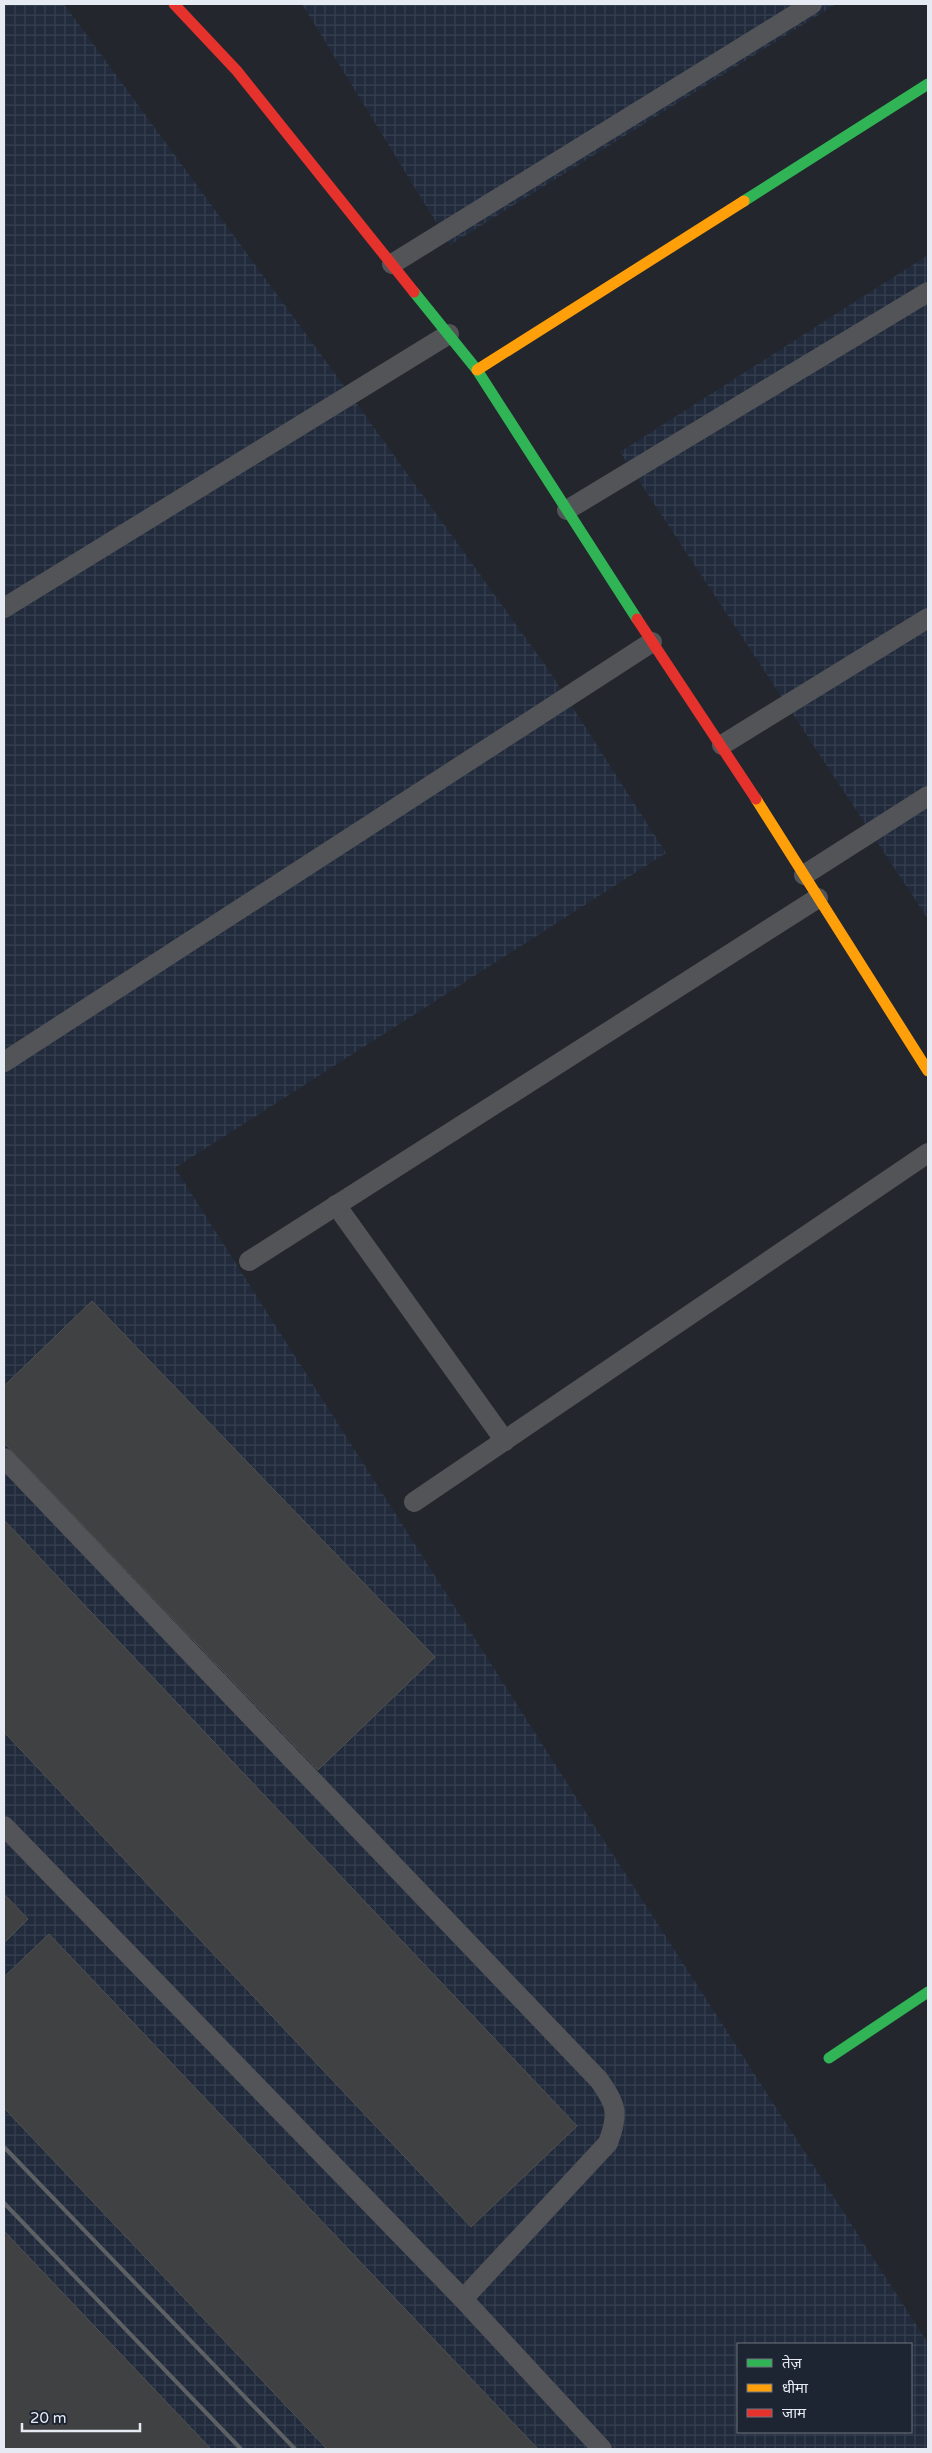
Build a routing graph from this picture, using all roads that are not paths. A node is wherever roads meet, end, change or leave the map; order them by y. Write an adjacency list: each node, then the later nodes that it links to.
1 (174, 4): 4 (main road)
2 (812, 4): 4 (lane)
3 (928, 84): 7 (main road)
4 (392, 264): 6 (main road)
5 (928, 292): 8 (lane)
6 (449, 334): 7 (main road); 9 (lane)
7 (477, 370): 8 (main road)
8 (568, 510): 11 (main road)
9 (4, 608)
10 (928, 618): 12 (lane)
11 (652, 642): 12 (main road); 16 (lane)
12 (722, 745): 14 (main road)
13 (928, 796): 14 (lane)
14 (804, 875): 15 (main road)
15 (818, 898): 17 (main road); 19 (lane)
16 (4, 1062)
17 (928, 1071)
18 (928, 1153): 21 (lane)
19 (336, 1205): 20 (lane); 21 (lane)
20 (249, 1261)
21 (505, 1441): 23 (lane)
22 (4, 1458): 27 (lane)
23 (414, 1502)
24 (4, 1826): 27 (lane)
25 (928, 1992): 26 (main road)
26 (829, 2058)
27 (463, 2299): 28 (lane)
28 (602, 2449)

